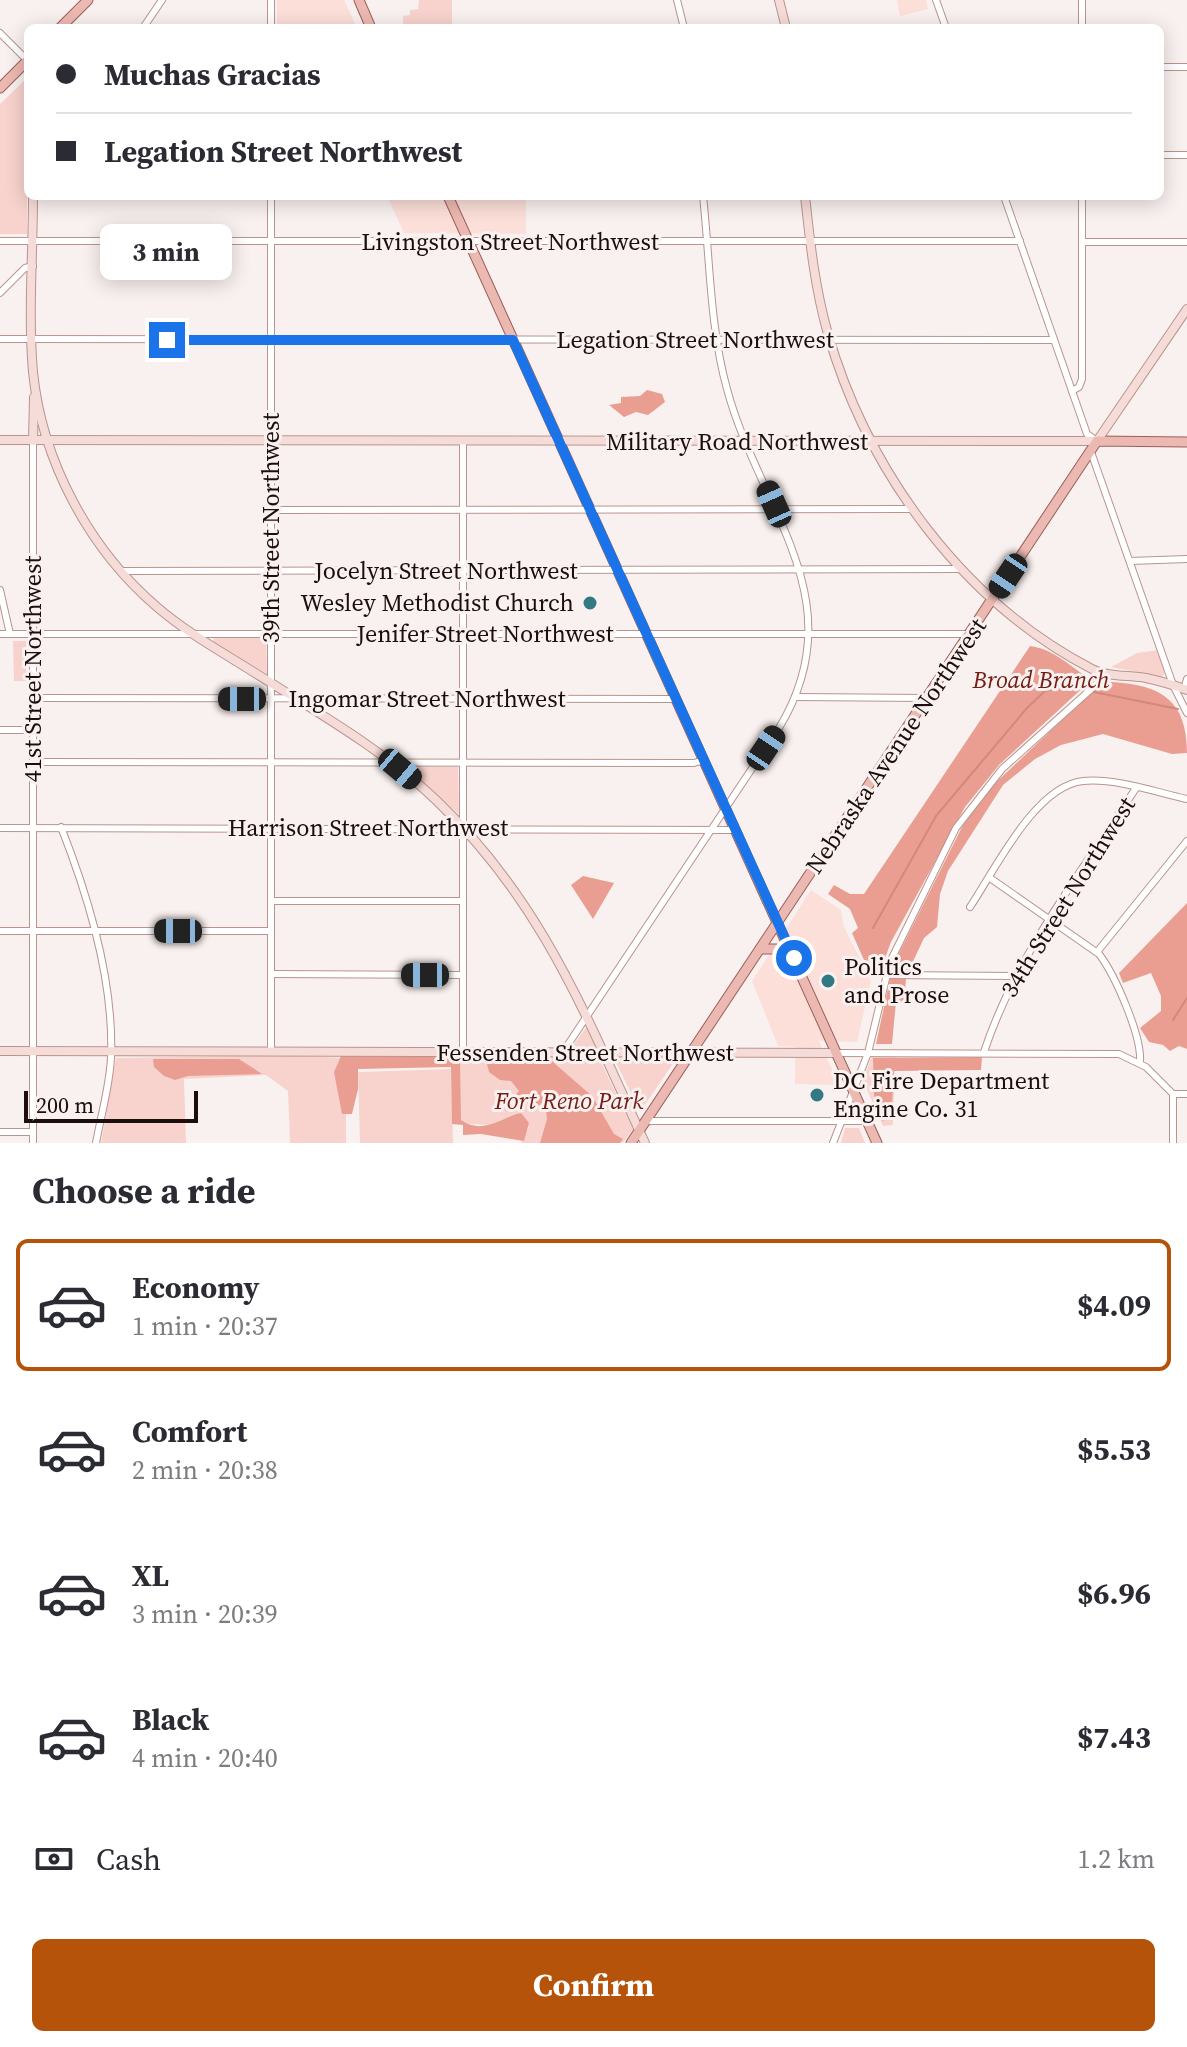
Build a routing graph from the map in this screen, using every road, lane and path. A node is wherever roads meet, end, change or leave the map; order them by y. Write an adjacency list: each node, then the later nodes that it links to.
1 (88, 0): 9 (main road)
2 (162, 0): 10 (street)
3 (271, 0): 11 (street)
4 (359, 0): 12 (main road)
5 (677, 0): 13 (street)
6 (779, 0): 14 (main road)
7 (936, 0): 15 (street)
8 (1082, 0): 16 (street)
9 (64, 24)
10 (146, 24)
11 (271, 24)
12 (369, 24)
13 (683, 24)
14 (785, 24)
15 (945, 24)
16 (1082, 24)
17 (0, 33): 18 (street)
18 (24, 56)
19 (24, 64): 22 (main road)
20 (1164, 67): 21 (street)
21 (1187, 67)
22 (0, 88)
23 (1164, 155): 24 (street)
24 (1187, 155)
25 (33, 200): 33 (main road, 41st Street Northwest)
26 (271, 200): 35 (street, 39th Street Northwest)
27 (450, 200): 36 (main road)
28 (703, 200): 37 (street)
29 (805, 200): 38 (main road)
30 (1005, 200): 34 (street)
31 (1082, 200): 39 (street)
32 (0, 241): 33 (street, Livingston Street Northwest)
33 (33, 241): 35 (street, Livingston Street Northwest); 41 (main road, 41st Street Northwest)
34 (1020, 241): 38 (street, Livingston Street Northwest); 50 (street)
35 (271, 242): 36 (street, Livingston Street Northwest); 46 (street, 39th Street Northwest)
36 (469, 242): 37 (street, Livingston Street Northwest); 47 (main road)
37 (708, 242): 38 (street, Livingston Street Northwest); 48 (street)
38 (810, 242): 49 (main road)
39 (1082, 242): 40 (street); 51 (street)
40 (1187, 242)
41 (33, 266): 42 (street); 45 (main road, 41st Street Northwest)
42 (0, 293)
43 (1187, 309): 57 (main road, Nebraska Avenue Northwest)
44 (0, 339): 45 (street, Legation Street Northwest)
45 (32, 339): 46 (street, Legation Street Northwest); 52 (main road, 41st Street Northwest)
46 (271, 340): 47 (street, Legation Street Northwest); 58 (street, 39th Street Northwest)
47 (513, 340): 48 (street, Legation Street Northwest); 60 (main road)
48 (718, 340): 49 (street, Legation Street Northwest); 63 (street)
49 (830, 340): 50 (street, Legation Street Northwest); 61 (main road)
50 (1054, 340): 51 (street)
51 (1072, 391): 57 (street)
52 (36, 392): 53 (main road); 56 (main road, 41st Street Northwest)
53 (44, 428): 55 (main road); 56 (main road)
54 (0, 440): 56 (main road, Military Road Northwest)
55 (48, 440): 56 (main road, Military Road Northwest); 58 (main road, Military Road Northwest); 74 (main road)
56 (33, 441): 82 (street, 41st Street Northwest)
57 (1097, 441): 61 (main road, Military Road Northwest); 62 (main road, Military Road Northwest); 64 (main road, Nebraska Avenue Northwest)
58 (271, 442): 59 (main road, Military Road Northwest); 67 (street, 39th Street Northwest)
59 (463, 442): 60 (main road, Military Road Northwest); 68 (street)
60 (560, 442): 63 (main road, Military Road Northwest); 69 (main road)
61 (871, 442): 63 (main road, Military Road Northwest); 66 (main road)
62 (1187, 442)
63 (746, 443): 65 (street)
64 (1091, 452): 71 (street); 79 (main road, Nebraska Avenue Northwest)
65 (777, 509): 66 (street); 69 (street); 73 (street)
66 (912, 509): 72 (main road)
67 (271, 510): 68 (street); 75 (street, 39th Street Northwest)
68 (463, 510): 69 (street); 76 (street)
69 (590, 510): 77 (main road)
70 (1187, 559): 71 (street)
71 (1130, 561): 91 (street)
72 (963, 569): 73 (street, Jocelyn Street Northwest); 79 (main road)
73 (802, 570): 77 (street, Jocelyn Street Northwest); 87 (street)
74 (121, 571): 75 (street, Jocelyn Street Northwest); 83 (main road)
75 (271, 571): 76 (street, Jocelyn Street Northwest); 84 (street, 39th Street Northwest)
76 (463, 571): 77 (street, Jocelyn Street Northwest); 85 (street)
77 (618, 571): 86 (main road)
78 (0, 590): 81 (street)
79 (993, 599): 88 (main road, Nebraska Avenue Northwest); 89 (main road)
80 (0, 634): 81 (street, Jenifer Street Northwest)
81 (10, 634): 82 (street, Jenifer Street Northwest)
82 (33, 634): 83 (street, Jenifer Street Northwest); 94 (street, 41st Street Northwest)
83 (195, 634): 84 (street, Jenifer Street Northwest); 90 (main road)
84 (271, 634): 85 (street, Jenifer Street Northwest); 90 (street, 39th Street Northwest)
85 (463, 634): 86 (street, Jenifer Street Northwest); 95 (street)
86 (647, 634): 87 (street, Jenifer Street Northwest); 99 (main road)
87 (810, 634): 88 (street, Jenifer Street Northwest); 93 (street)
88 (970, 634): 96 (main road, Nebraska Avenue Northwest)
89 (1108, 674): 91 (main road); 134 (street)
90 (271, 683): 97 (street, 39th Street Northwest); 98 (main road)
91 (1173, 685): 92 (main road); 100 (street)
92 (1186, 686)
93 (795, 697): 96 (street); 110 (street)
94 (33, 698): 97 (street, Ingomar Street Northwest); 102 (street, 41st Street Northwest)
95 (463, 698): 98 (street, Ingomar Street Northwest); 99 (street, Ingomar Street Northwest); 107 (street)
96 (927, 698): 124 (main road, Nebraska Avenue Northwest)
97 (271, 699): 98 (street, Ingomar Street Northwest); 106 (street, 39th Street Northwest)
98 (294, 699): 105 (main road)
99 (676, 699): 103 (main road)
100 (1187, 713)
101 (0, 730): 102 (street)
102 (33, 730): 104 (street, 41st Street Northwest)
103 (704, 760): 107 (street); 110 (main road)
104 (33, 762): 106 (street); 113 (street, 41st Street Northwest)
105 (391, 762): 106 (street); 107 (street); 115 (main road)
106 (271, 763): 114 (street, 39th Street Northwest)
107 (463, 763): 115 (street)
108 (1136, 788): 109 (street); 119 (street); 123 (street, 34th Street Northwest)
109 (1187, 799)
110 (726, 808): 116 (street); 117 (main road)
111 (61, 827): 113 (street, Harrison Street Northwest); 114 (street, Harrison Street Northwest); 127 (street)
112 (0, 828): 113 (street, Harrison Street Northwest)
113 (33, 828): 126 (street, 41st Street Northwest)
114 (271, 828): 115 (street, Harrison Street Northwest); 120 (street, 39th Street Northwest)
115 (463, 828): 116 (street, Harrison Street Northwest); 121 (street); 136 (main road)
116 (713, 828): 117 (street, Harrison Street Northwest); 136 (street)
117 (735, 830): 124 (main road)
118 (1187, 841): 130 (street)
119 (990, 878): 122 (street); 123 (street)
120 (271, 901): 121 (street); 128 (street, 39th Street Northwest)
121 (463, 901): 133 (street)
122 (970, 907)
123 (1051, 918): 130 (street); 135 (street, 34th Street Northwest)
124 (778, 923): 129 (main road, Nebraska Avenue Northwest); 131 (main road)
125 (0, 931): 126 (street)
126 (33, 931): 127 (street); 138 (street, 41st Street Northwest)
127 (94, 931): 128 (street); 139 (street)
128 (271, 931): 132 (street, 39th Street Northwest)
129 (760, 949): 131 (main road); 144 (main road, Nebraska Avenue Northwest)
130 (1097, 952): 148 (street)
131 (794, 958): 146 (main road)
132 (271, 974): 133 (street); 140 (street, 39th Street Northwest)
133 (463, 975): 141 (street)
134 (886, 975): 135 (street); 147 (street)
135 (1014, 976): 145 (street, 34th Street Northwest)
136 (587, 1016): 142 (street); 143 (main road)
137 (0, 1051): 138 (main road, Fessenden Street Northwest)
138 (33, 1051): 139 (main road, Fessenden Street Northwest); 157 (street, 41st Street Northwest)
139 (111, 1051): 140 (main road, Fessenden Street Northwest); 159 (street)
140 (271, 1052): 141 (main road, Fessenden Street Northwest)
141 (463, 1052): 142 (main road, Fessenden Street Northwest)
142 (563, 1052): 143 (main road, Fessenden Street Northwest)
143 (603, 1052): 144 (main road, Fessenden Street Northwest); 155 (main road)
144 (691, 1052): 146 (main road, Fessenden Street Northwest); 152 (main road, Nebraska Avenue Northwest)
145 (984, 1052): 147 (street, Fessenden Street Northwest); 148 (street, Fessenden Street Northwest)
146 (836, 1053): 147 (street, Fessenden Street Northwest); 149 (main road)
147 (868, 1053): 149 (street)
148 (1140, 1062): 150 (street, Fessenden Street Northwest)
149 (852, 1087): 153 (street); 154 (main road)
150 (1173, 1094): 151 (street); 164 (street)
151 (1187, 1094)
152 (645, 1121): 153 (street); 155 (main road, Nebraska Avenue Northwest)
153 (840, 1121): 154 (street); 162 (street)
154 (867, 1121): 163 (main road)
155 (639, 1131): 160 (main road, Nebraska Avenue Northwest); 161 (main road)
156 (0, 1132): 157 (street)
157 (33, 1132): 158 (street, 41st Street Northwest)
158 (33, 1143)
159 (96, 1143)
160 (631, 1143)
161 (645, 1143)
162 (833, 1143)
163 (877, 1143)
164 (1173, 1143)

